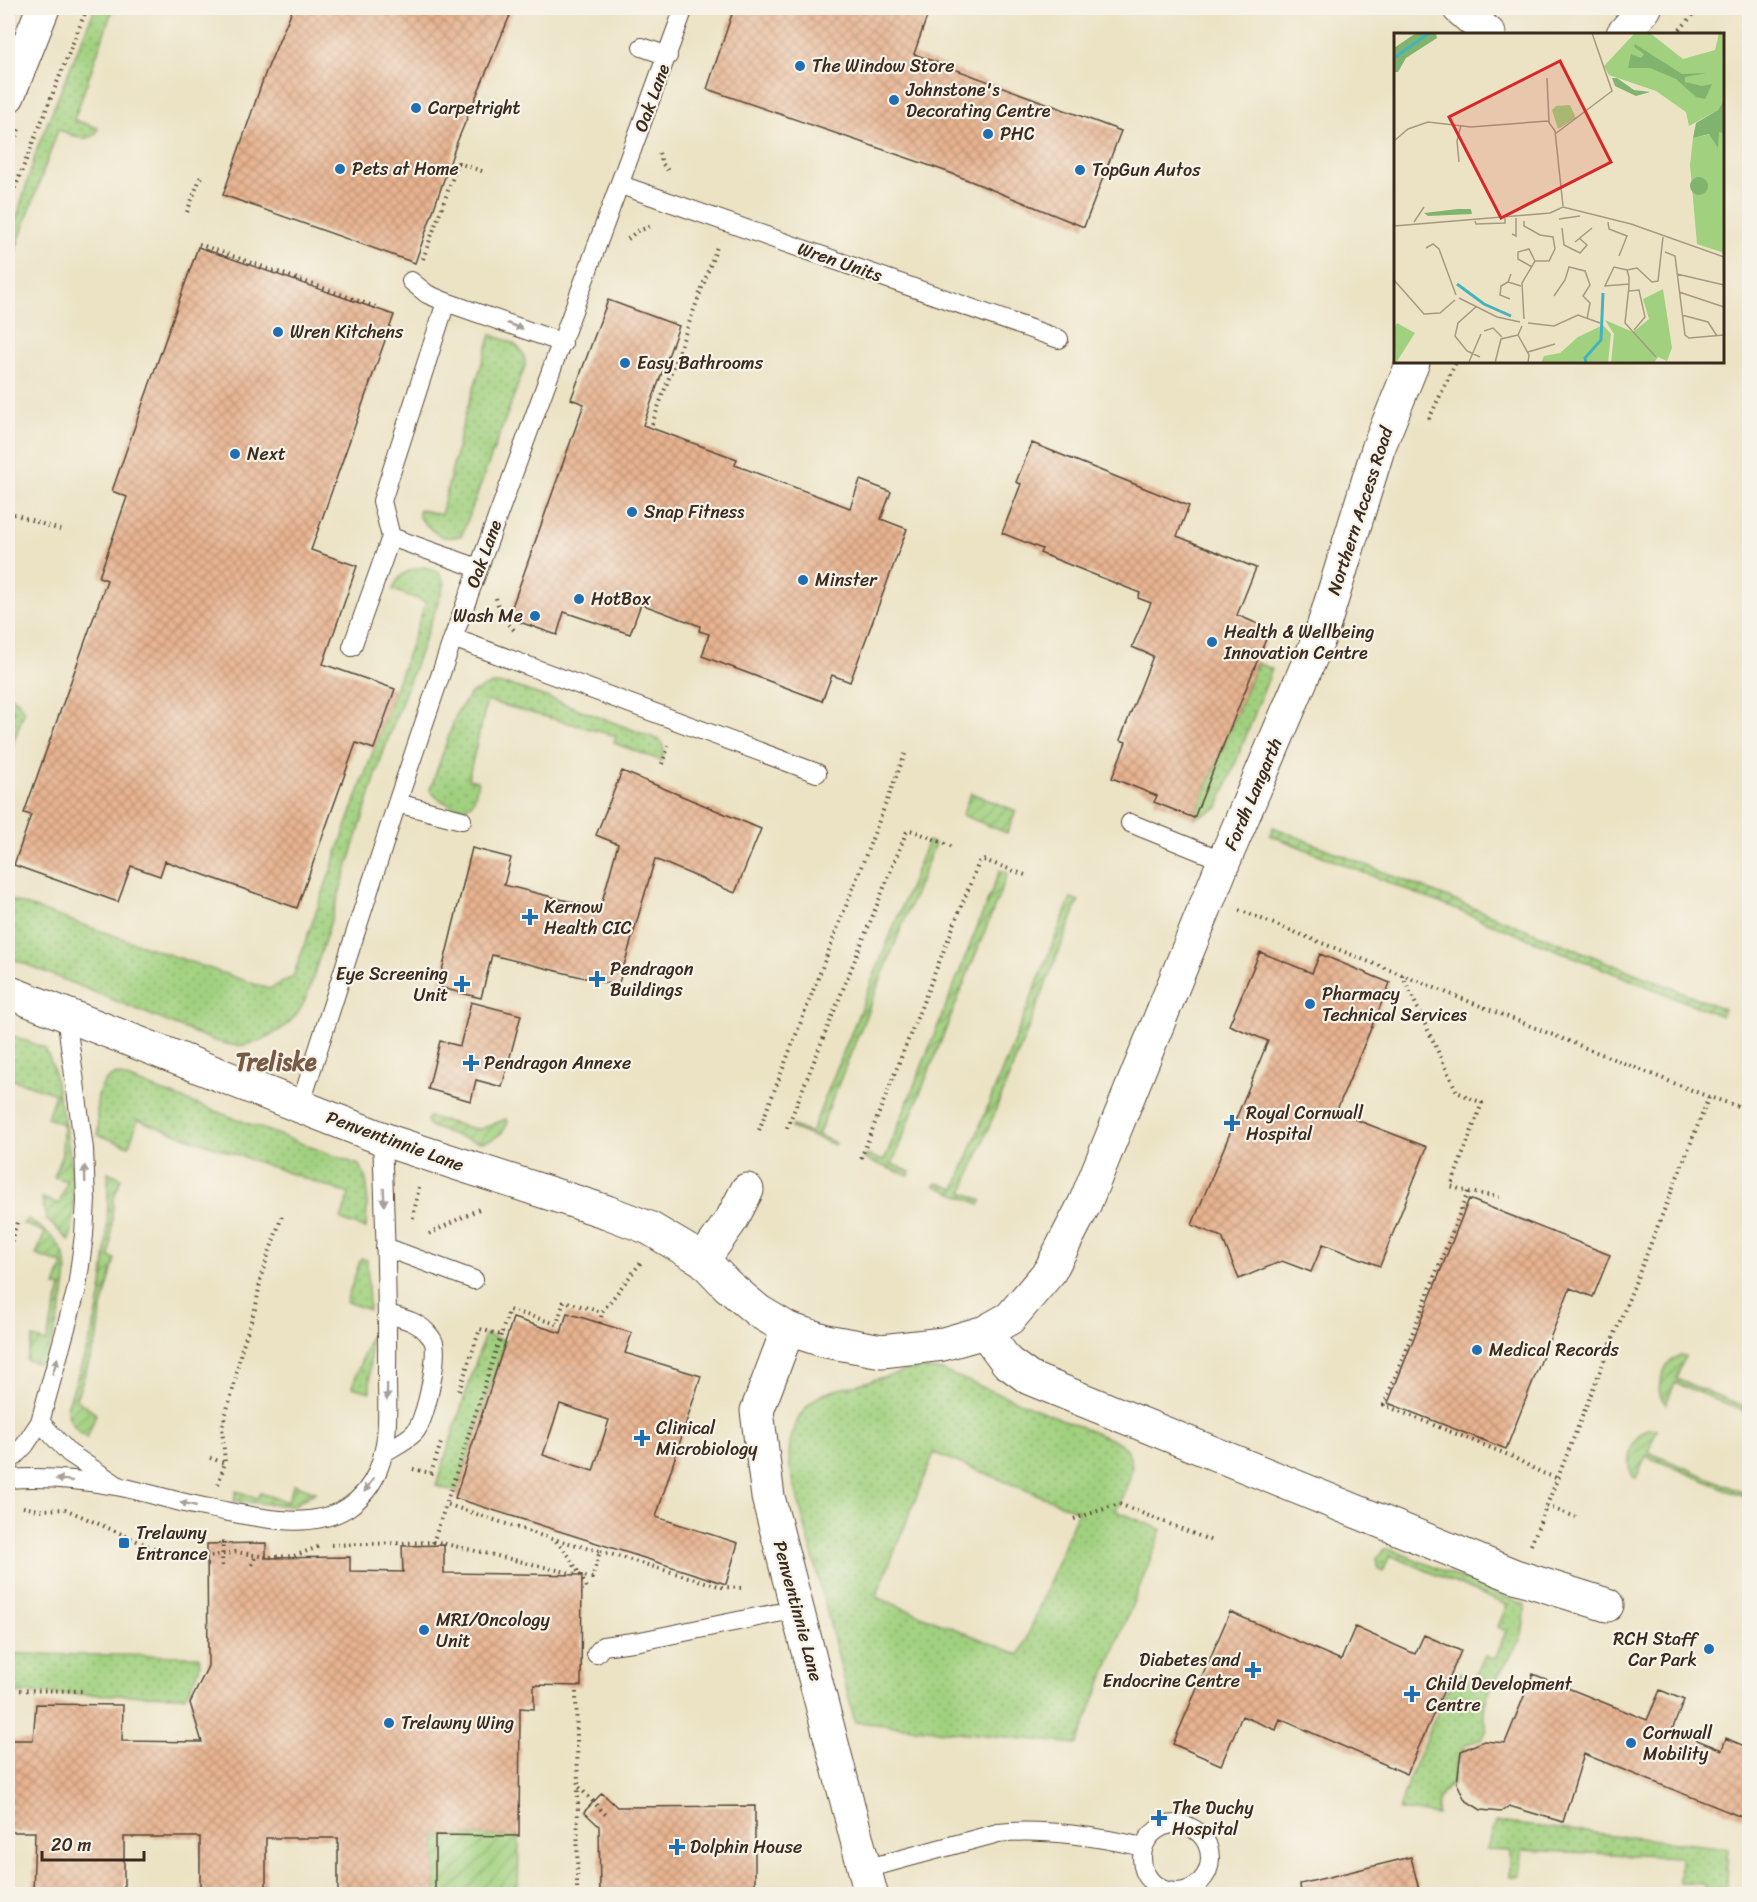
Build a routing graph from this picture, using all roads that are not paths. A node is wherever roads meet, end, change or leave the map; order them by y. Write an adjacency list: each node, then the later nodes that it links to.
1 (44, 8): 9 (main road)
2 (684, 8): 8 (lane, Oak Lane)
3 (1459, 8): 5 (main road)
4 (1645, 8): 6 (main road)
5 (1488, 33)
6 (1624, 33)
7 (642, 47): 8 (lane)
8 (668, 56): 10 (lane, Oak Lane)
9 (8, 96)
10 (621, 185): 13 (lane, Wren Units); 14 (lane, Oak Lane)
11 (411, 281): 12 (lane)
12 (446, 302): 14 (lane, one-way to 14); 16 (lane)
13 (1059, 339)
14 (563, 344): 17 (lane, Oak Lane)
15 (1413, 363): 20 (main road, Northern Access Road)
16 (391, 537): 17 (lane); 19 (lane)
17 (478, 568): 18 (lane, Oak Lane)
18 (453, 638): 21 (lane); 22 (lane, Oak Lane)
19 (352, 647)
20 (1281, 727): 25 (main road, Fordh Langarth)
21 (817, 773)
22 (397, 803): 23 (lane); 28 (lane, Oak Lane)
23 (462, 820)
24 (1131, 823): 25 (lane)
25 (1224, 861): 36 (main road, Fordh Langarth)
26 (8, 992): 27 (main road, Penventinnie Lane)
27 (66, 1016): 28 (main road, Penventinnie Lane); 37 (lane, one-way to 27)
28 (300, 1107): 29 (main road, Penventinnie Lane)
29 (382, 1139): 31 (lane, one-way to 31); 32 (main road, Penventinnie Lane)
30 (747, 1190): 32 (main road)
31 (386, 1247): 33 (lane); 34 (lane)
32 (703, 1260): 35 (main road, Penventinnie Lane)
33 (474, 1280)
34 (388, 1314): 38 (lane, one-way to 38); 38 (lane)
35 (788, 1329): 36 (main road, Penventinnie Lane); 43 (main road, Penventinnie Lane)
36 (986, 1332): 42 (main road)
37 (40, 1422): 39 (lane); 41 (lane)
38 (383, 1453): 41 (lane, one-way to 41)
39 (8, 1463)
40 (8, 1479): 41 (lane, one-way to 40)
41 (120, 1487)
42 (1607, 1605)
43 (797, 1609): 44 (lane); 46 (main road, Penventinnie Lane)
44 (596, 1654)
45 (1143, 1847): 46 (lane)
46 (868, 1882)

